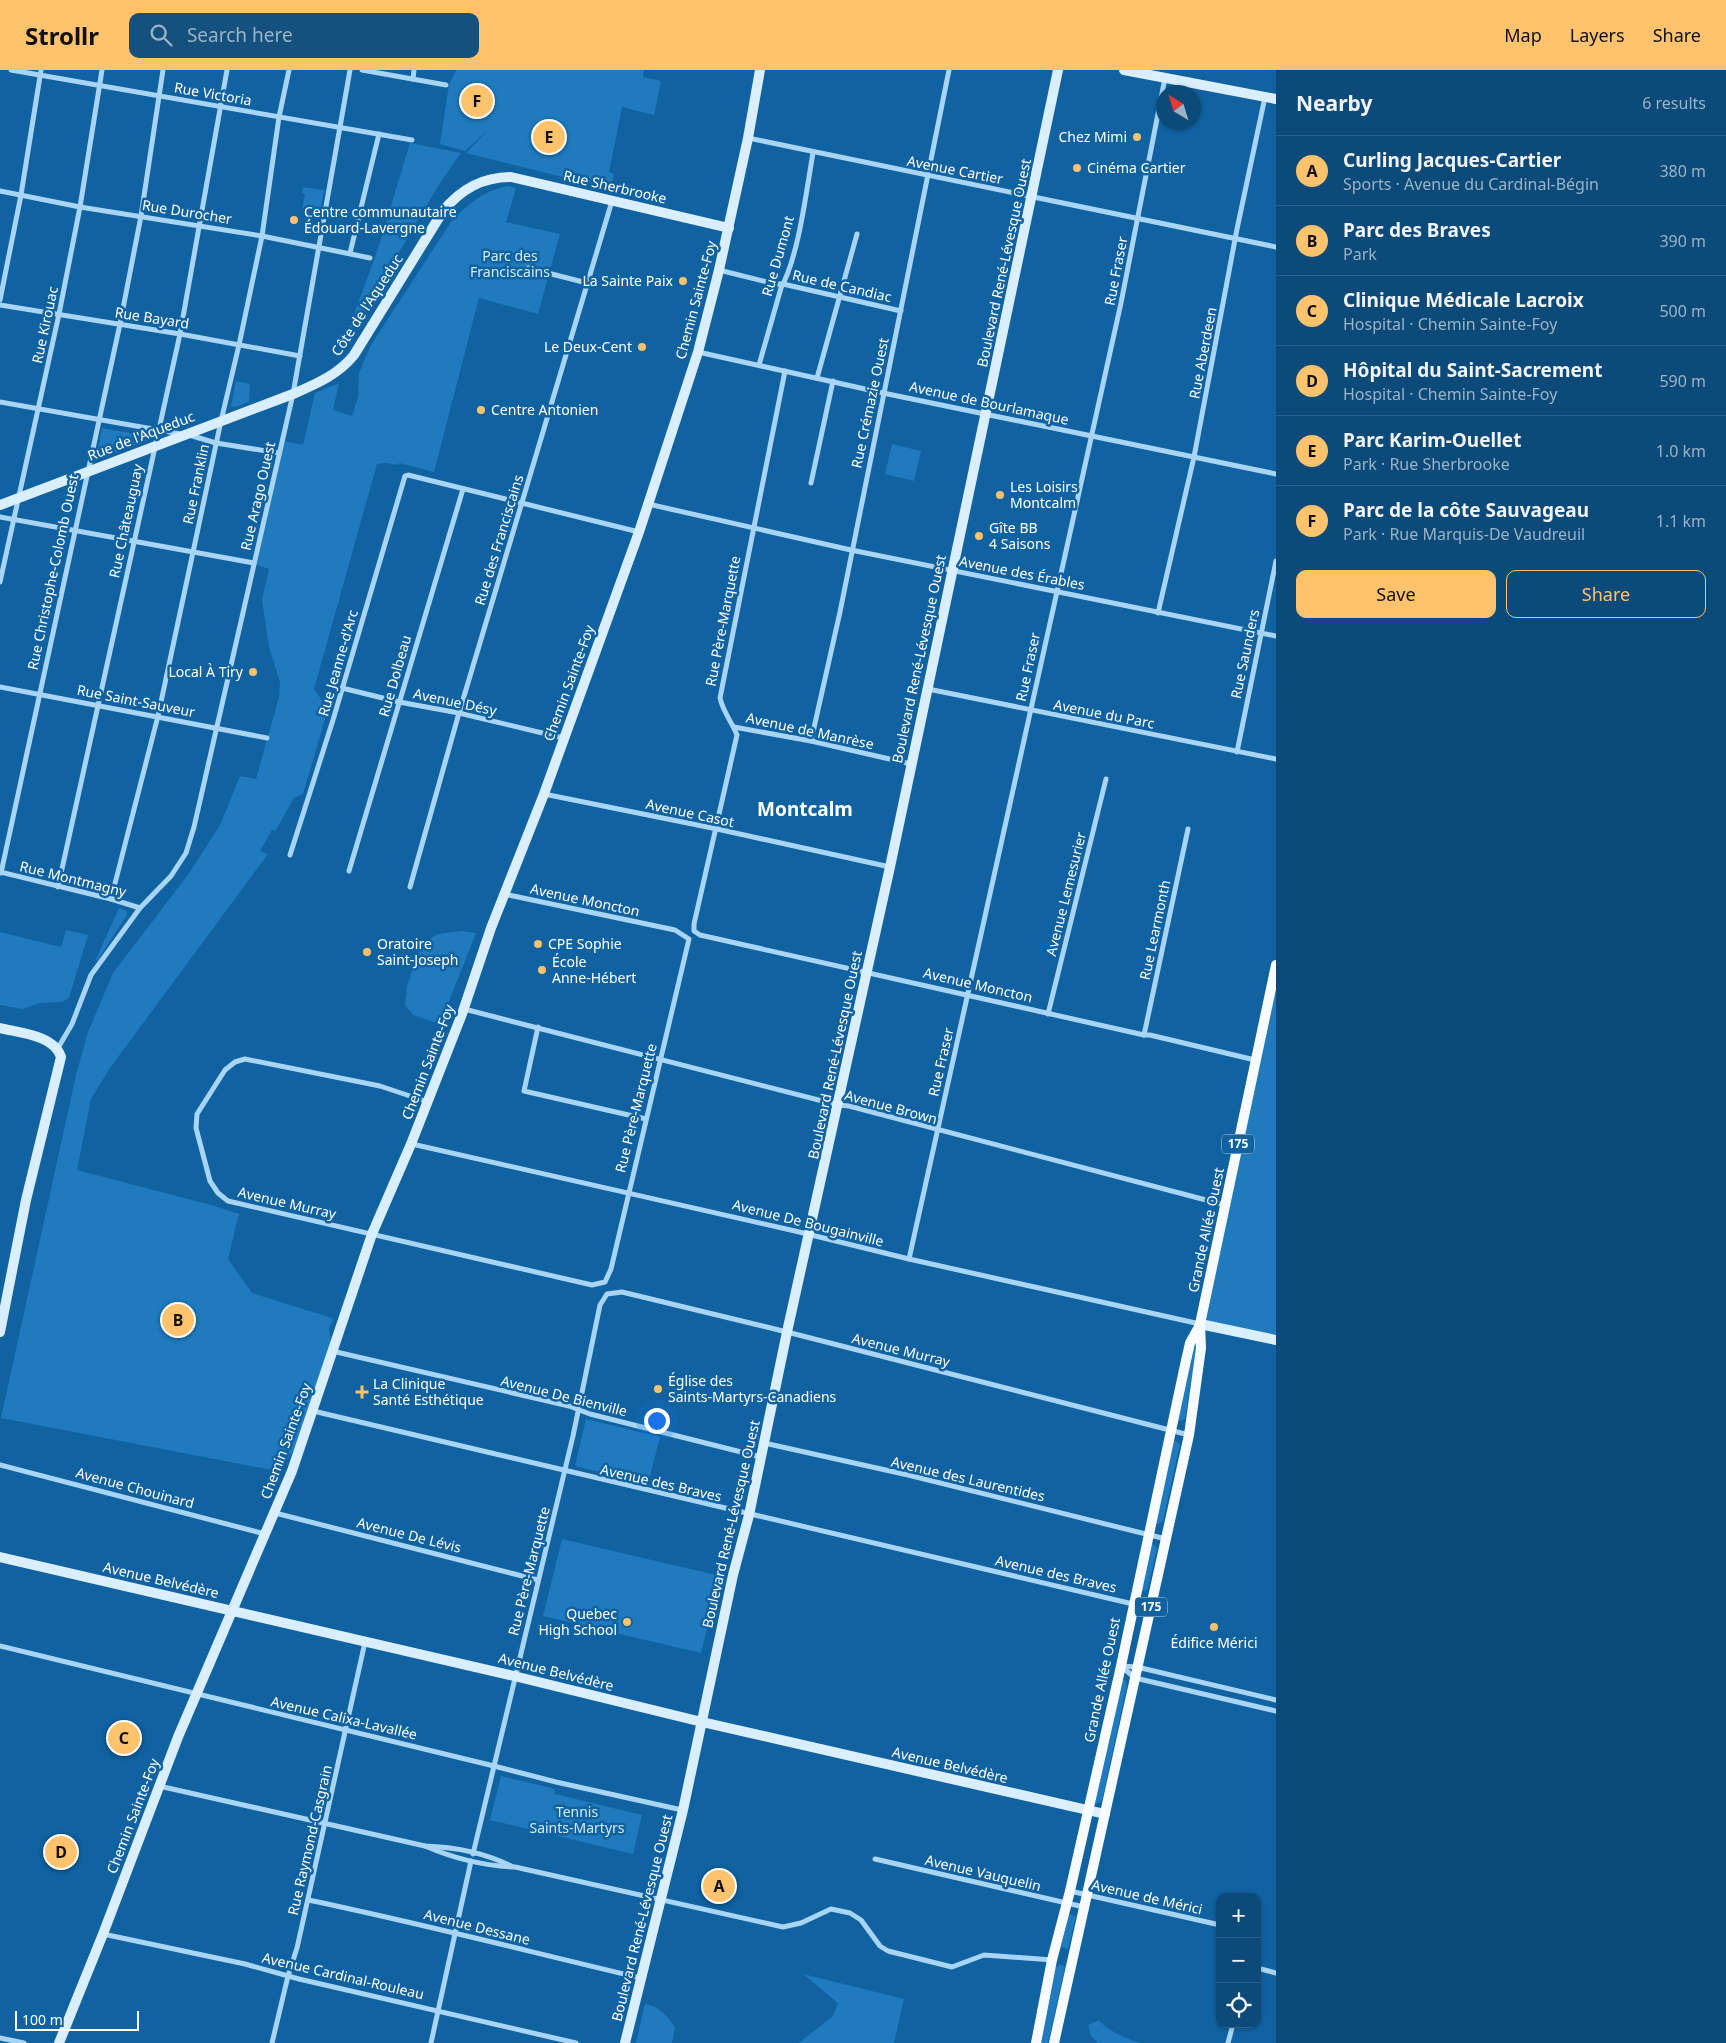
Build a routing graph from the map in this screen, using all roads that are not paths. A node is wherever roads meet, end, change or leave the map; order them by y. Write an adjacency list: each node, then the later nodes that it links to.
1 (11, 70): 14 (street, Rue Victoria)
2 (102, 70): 17 (street, Rue Kirouac)
3 (163, 70): 19 (street, Rue Christophe-Colomb Ouest)
4 (227, 70): 22 (street, Rue Châteauguay)
5 (289, 70): 23 (street, Rue Franklin)
6 (350, 70): 24 (street, Rue Arago Ouest)
7 (362, 70): 16 (street)
8 (414, 70): 16 (street)
9 (760, 70): 26 (main road, Chemin Sainte-Foy)
10 (949, 70): 29 (street, Rue Crémazie Ouest)
11 (1058, 70): 33 (main road, Boulevard René-Lévesque Ouest)
12 (1124, 70): 13 (main road)
13 (1138, 71): 15 (main road)
14 (41, 72): 17 (street, Rue Victoria); 32 (street)
15 (1165, 78): 20 (main road); 37 (street, Rue Fraser)
16 (412, 79): 18 (street)
17 (99, 85): 19 (street, Rue Victoria); 35 (street, Rue Kirouac)
18 (446, 85)
19 (158, 96): 22 (street, Rue Victoria); 36 (street, Rue Christophe-Colomb Ouest)
20 (1265, 97): 21 (main road); 42 (street, Rue Aberdeen)
21 (1276, 99)
22 (221, 107): 23 (street, Rue Victoria); 38 (street, Rue Châteauguay)
23 (279, 117): 24 (street, Rue Victoria); 41 (street, Rue Franklin)
24 (340, 128): 25 (street, Rue Victoria); 43 (street, Rue Arago Ouest)
25 (379, 134): 27 (street, Rue Victoria); 45 (street)
26 (748, 138): 28 (street, Avenue Cartier); 39 (main road, Chemin Sainte-Foy)
27 (412, 140)
28 (813, 153): 29 (street, Avenue Cartier); 50 (street, Rue Dumont)
29 (928, 176): 33 (street, Avenue Cartier); 54 (street, Rue Crémazie Ouest)
30 (494, 178): 34 (main road, Rue Sherbrooke); 66 (main road, Côte de l'Aqueduc)
31 (0, 191): 32 (street, Rue Durocher)
32 (21, 195): 35 (street, Rue Durocher); 52 (street)
33 (1032, 196): 37 (street, Avenue Cartier); 69 (main road, Boulevard René-Lévesque Ouest)
34 (612, 200): 39 (main road, Rue Sherbrooke); 49 (street, Rue des Franciscains)
35 (80, 207): 36 (street, Rue Durocher); 55 (street, Rue Kirouac)
36 (141, 216): 38 (street, Rue Durocher); 56 (street, Rue Christophe-Colomb Ouest)
37 (1137, 218): 42 (street, Avenue Cartier); 74 (street, Rue Fraser)
38 (200, 226): 41 (street, Rue Durocher); 57 (street, Rue Châteauguay)
39 (730, 228): 48 (main road, Chemin Sainte-Foy)
40 (857, 234): 51 (street)
41 (262, 236): 43 (street, Rue Durocher); 58 (street, Rue Franklin)
42 (1235, 239): 44 (street, Avenue Cartier); 78 (street, Rue Aberdeen)
43 (320, 247): 45 (street, Rue Durocher); 60 (street, Rue Arago Ouest)
44 (1276, 247)
45 (350, 253): 46 (street, Rue Durocher)
46 (370, 258)
47 (528, 268): 49 (street)
48 (720, 270): 50 (street, Rue de Candiac); 59 (main road, Chemin Sainte-Foy)
49 (587, 284): 84 (street, Rue des Franciscains)
50 (783, 284): 51 (street, Rue de Candiac); 61 (street, Rue Dumont)
51 (840, 297): 54 (street, Rue de Candiac); 63 (street)
52 (0, 300)
53 (0, 305): 55 (street, Rue Bayard)
54 (901, 311): 65 (street, Rue Crémazie Ouest)
55 (59, 314): 56 (street, Rue Bayard); 68 (street, Rue Kirouac)
56 (120, 324): 57 (street, Rue Bayard); 70 (street, Rue Christophe-Colomb Ouest)
57 (180, 334): 58 (street, Rue Bayard); 72 (street, Rue Châteauguay)
58 (239, 345): 60 (street, Rue Bayard); 71 (street, Rue Franklin)
59 (698, 352): 61 (street, Avenue de Bourlamaque); 85 (main road, Chemin Sainte-Foy)
60 (300, 356): 66 (street, Rue Arago Ouest)
61 (759, 365): 62 (street, Avenue de Bourlamaque)
62 (785, 371): 63 (street, Avenue de Bourlamaque); 89 (street, Rue Père-Marquette)
63 (817, 378): 64 (street, Avenue de Bourlamaque)
64 (833, 382): 65 (street, Avenue de Bourlamaque); 81 (street)
65 (883, 393): 69 (street, Avenue de Bourlamaque); 93 (street, Rue Crémazie Ouest)
66 (293, 394): 71 (main road, Rue de l'Aqueduc); 77 (street, Rue Arago Ouest)
67 (0, 402): 68 (street)
68 (38, 408): 70 (street); 83 (street, Rue Kirouac)
69 (986, 414): 74 (street, Avenue de Bourlamaque); 97 (main road, Boulevard René-Lévesque Ouest)
70 (98, 419): 72 (street); 79 (street, Rue Christophe-Colomb Ouest)
71 (221, 421): 73 (main road, Rue de l'Aqueduc); 75 (street, Rue Franklin)
72 (158, 431): 73 (street); 76 (street, Rue Châteauguay)
73 (186, 435): 75 (street); 76 (main road, Rue de l'Aqueduc)
74 (1090, 436): 78 (street, Avenue de Bourlamaque); 99 (street, Rue Fraser)
75 (216, 443): 77 (street); 94 (street, Rue Franklin)
76 (154, 446): 79 (main road, Rue de l'Aqueduc); 92 (street, Rue Châteauguay)
77 (279, 453): 96 (street, Rue Arago Ouest)
78 (1194, 457): 80 (street, Avenue de Bourlamaque); 100 (street, Rue Aberdeen)
79 (87, 472): 83 (main road, Rue de l'Aqueduc); 90 (street, Rue Christophe-Colomb Ouest)
80 (1276, 474)
81 (811, 482)
82 (463, 489): 84 (street); 104 (street, Rue Jeanne-d'Arc); 107 (street, Rue Dolbeau)
83 (18, 499): 86 (main road, Rue de l'Aqueduc); 88 (street, Rue Kirouac)
84 (522, 503): 91 (street); 110 (street, Rue des Franciscains)
85 (648, 504): 89 (street, Avenue des Érables); 91 (main road, Chemin Sainte-Foy)
86 (0, 505)
87 (0, 517): 88 (street)
88 (14, 519): 90 (street); 98 (street, Rue Kirouac)
89 (754, 528): 93 (street, Avenue des Érables); 112 (street, Rue Père-Marquette)
90 (74, 530): 92 (street); 106 (street, Rue Christophe-Colomb Ouest)
91 (639, 532): 115 (main road, Chemin Sainte-Foy)
92 (134, 540): 94 (street); 108 (street, Rue Châteauguay)
93 (851, 550): 97 (street, Avenue des Érables); 116 (street, Rue Crémazie Ouest)
94 (193, 552): 96 (street); 111 (street, Rue Franklin)
95 (1276, 561): 101 (street, Rue Saunders)
96 (254, 563): 113 (street, Rue Arago Ouest)
97 (952, 571): 99 (street, Avenue des Érables); 105 (main road, Boulevard René-Lévesque Ouest)
98 (0, 582)
99 (1056, 591): 100 (street, Avenue des Érables); 109 (street, Rue Fraser)
100 (1158, 613): 101 (street, Avenue des Érables)
101 (1260, 633): 102 (street, Avenue des Érables); 117 (street, Rue Saunders)
102 (1276, 636)
103 (0, 687): 106 (street, Rue Saint-Sauveur)
104 (342, 688): 107 (street, Avenue Désy); 124 (street, Rue Jeanne-d'Arc)
105 (928, 689): 109 (street, Avenue du Parc); 119 (main road, Boulevard René-Lévesque Ouest)
106 (38, 694): 108 (street, Rue Saint-Sauveur); 127 (street, Rue Christophe-Colomb Ouest)
107 (399, 702): 110 (street, Avenue Désy); 126 (street, Rue Dolbeau)
108 (98, 706): 111 (street, Rue Saint-Sauveur); 129 (street, Rue Châteauguay)
109 (1030, 711): 117 (street, Avenue du Parc); 136 (street, Rue Fraser)
110 (459, 713): 115 (street, Avenue Désy); 128 (street, Rue des Franciscains)
111 (158, 716): 113 (street, Rue Saint-Sauveur); 131 (street, Rue Franklin)
112 (734, 726): 116 (street, Avenue de Manrèse); 122 (street)
113 (217, 728): 114 (street, Rue Saint-Sauveur); 132 (street, Rue Arago Ouest)
114 (267, 738)
115 (563, 738): 121 (main road, Chemin Sainte-Foy)
116 (811, 741): 119 (street, Avenue de Manrèse)
117 (1236, 752): 118 (street, Avenue du Parc)
118 (1276, 759)
119 (911, 764): 125 (main road, Boulevard René-Lévesque Ouest)
120 (1106, 779): 138 (street, Avenue Lemesurier)
121 (544, 794): 122 (street, Avenue Casot); 130 (main road, Chemin Sainte-Foy)
122 (717, 829): 125 (street, Avenue Casot); 135 (street, Avenue Moncton)
123 (1188, 829): 141 (street, Rue Learmonth)
124 (290, 855)
125 (890, 867): 135 (main road, Boulevard René-Lévesque Ouest)
126 (349, 870)
127 (0, 873): 129 (street, Rue Montmagny)
128 (410, 887)
129 (58, 888): 131 (street, Rue Montmagny)
130 (504, 894): 133 (street, Avenue Moncton); 137 (main road, Chemin Sainte-Foy)
131 (111, 899): 132 (street, Rue Montmagny)
132 (140, 908): 142 (street, Rue Arago Ouest)
133 (689, 939): 143 (street, Rue Père-Marquette)
134 (1276, 964): 144 (main road, Grande Allée Ouest / 175)
135 (866, 971): 136 (street, Avenue Moncton); 146 (main road, Boulevard René-Lévesque Ouest)
136 (968, 995): 138 (street, Avenue Moncton); 148 (street, Rue Fraser)
137 (464, 1009): 139 (street, Avenue Brown); 145 (main road, Chemin Sainte-Foy)
138 (1048, 1014): 141 (street, Avenue Moncton)
139 (538, 1027): 143 (street, Avenue Brown); 147 (street)
140 (0, 1028): 142 (main road)
141 (1144, 1035): 144 (street, Avenue Moncton)
142 (58, 1048): 158 (main road)
143 (660, 1058): 146 (street, Avenue Brown); 147 (street, Rue Père-Marquette)
144 (1256, 1061): 151 (main road, Grande Allée Ouest / 175)
145 (428, 1102): 149 (main road, Chemin Sainte-Foy); 152 (street, Avenue Murray)
146 (838, 1105): 148 (street, Avenue Brown); 153 (main road, Boulevard René-Lévesque Ouest)
147 (646, 1119): 150 (street, Rue Père-Marquette)
148 (938, 1131): 151 (street, Avenue Brown); 154 (street, Rue Fraser)
149 (411, 1144): 150 (street, Avenue De Bougainville); 152 (main road, Chemin Sainte-Foy)
150 (628, 1192): 153 (street, Avenue De Bougainville); 155 (street, Rue Père-Marquette)
151 (1225, 1206): 157 (main road, Grande Allée Ouest / 175)
152 (372, 1234): 155 (street, Avenue Murray); 161 (main road, Chemin Sainte-Foy)
153 (809, 1235): 154 (street, Avenue De Bougainville); 159 (main road, Boulevard René-Lévesque Ouest)
154 (909, 1260): 157 (street, Avenue De Bougainville)
155 (605, 1282)
156 (607, 1294): 159 (street, Avenue Murray); 162 (street, Rue Père-Marquette)
157 (1200, 1324): 160 (main road); 164 (main road, Grande Allée Ouest / 175); 165 (main road, Grande Allée Ouest / 175)
158 (0, 1332)
159 (787, 1332): 164 (street, Avenue Murray); 166 (main road, Boulevard René-Lévesque Ouest)
160 (1276, 1340)
161 (332, 1351): 162 (street, Avenue De Bienville); 163 (main road, Chemin Sainte-Foy)
162 (579, 1410): 167 (street, Avenue De Bienville); 169 (street, Rue Père-Marquette)
163 (313, 1412): 169 (street, Avenue des Braves); 170 (main road, Chemin Sainte-Foy)
164 (1171, 1430): 165 (street, Avenue Murray); 173 (main road, Grande Allée Ouest / 175)
165 (1189, 1435): 174 (main road, Grande Allée Ouest / 175)
166 (764, 1443): 167 (main road, Boulevard René-Lévesque Ouest); 173 (street, Avenue des Laurentides)
167 (761, 1457): 171 (main road, Boulevard René-Lévesque Ouest)
168 (0, 1465): 172 (street, Avenue Chouinard)
169 (564, 1471): 171 (street, Avenue des Braves); 176 (street, Rue Père-Marquette)
170 (274, 1513): 172 (main road, Chemin Sainte-Foy); 176 (street, Avenue De Lévis)
171 (749, 1515): 177 (street, Avenue des Braves); 189 (main road, Boulevard René-Lévesque Ouest)
172 (265, 1534): 179 (main road, Chemin Sainte-Foy)
173 (1148, 1534): 174 (street, Avenue des Laurentides); 177 (main road, Grande Allée Ouest / 175)
174 (1166, 1539): 178 (main road, Grande Allée Ouest / 175)
175 (0, 1557): 179 (main road, Avenue Belvédère)
176 (538, 1580): 184 (street, Rue Père-Marquette)
177 (1132, 1603): 178 (street, Avenue des Braves); 182 (main road, Grande Allée Ouest / 175)
178 (1150, 1608): 183 (main road, Grande Allée Ouest / 175)
179 (231, 1610): 180 (main road, Avenue Belvédère); 186 (main road, Chemin Sainte-Foy)
180 (365, 1642): 184 (main road, Avenue Belvédère); 190 (street, Rue Raymond-Casgrain)
181 (0, 1646): 186 (street, Avenue Calixa-Lavallée)
182 (1121, 1666): 183 (street); 185 (street); 194 (main road, Grande Allée Ouest / 175)
183 (1137, 1667): 185 (main road, Grande Allée Ouest / 175); 187 (street)
184 (514, 1676): 189 (main road, Avenue Belvédère); 191 (street, Rue Père-Marquette)
185 (1134, 1678): 188 (street); 195 (main road, Grande Allée Ouest / 175)
186 (196, 1694): 190 (street, Avenue Calixa-Lavallée); 192 (main road, Chemin Sainte-Foy)
187 (1276, 1700)
188 (1276, 1711)
189 (702, 1722): 193 (main road, Boulevard René-Lévesque Ouest); 194 (main road, Avenue Belvédère)
190 (346, 1730): 191 (street, Avenue Calixa-Lavallée); 196 (street, Rue Raymond-Casgrain)
191 (494, 1766): 193 (street, Avenue Calixa-Lavallée); 198 (street, Rue Père-Marquette)
192 (159, 1786): 196 (street); 209 (main road, Chemin Sainte-Foy)
193 (683, 1810): 205 (main road, Boulevard René-Lévesque Ouest)
194 (1088, 1810): 195 (main road, Avenue Belvédère); 202 (main road, Grande Allée Ouest / 175)
195 (1105, 1814): 203 (main road, Grande Allée Ouest / 175)
196 (324, 1824): 197 (street); 204 (street, Rue Raymond-Casgrain)
197 (424, 1846): 198 (street); 200 (street)
198 (473, 1854): 201 (street)
199 (875, 1860): 206 (street, Avenue Vauquelin)
200 (471, 1861): 201 (street); 210 (street)
201 (515, 1867): 205 (street)
202 (1070, 1891): 203 (street, Avenue de Mérici); 206 (main road, Grande Allée Ouest / 175)
203 (1087, 1895): 207 (main road, Grande Allée Ouest / 175); 208 (street, Avenue de Mérici)
204 (308, 1900): 210 (street, Avenue Dessane); 214 (street, Rue Raymond-Casgrain)
205 (660, 1900): 211 (street); 215 (main road, Boulevard René-Lévesque Ouest)
206 (1067, 1904): 207 (street, Avenue Vauquelin); 211 (main road, Grande Allée Ouest / 175)
207 (1085, 1908): 226 (main road, Grande Allée Ouest / 175)
208 (1216, 1924)
209 (103, 1934): 214 (street, Avenue Cardinal-Rouleau); 220 (main road, Chemin Sainte-Foy)
210 (454, 1934): 215 (street, Avenue Dessane); 216 (street)
211 (1052, 1960): 225 (main road, Grande Allée Ouest / 175)
212 (1261, 1969): 213 (street)
213 (1276, 1972)
214 (288, 1976): 216 (street, Avenue Cardinal-Rouleau); 221 (street, Rue Raymond-Casgrain)
215 (641, 1978): 224 (main road, Boulevard René-Lévesque Ouest)
216 (438, 2010): 222 (street); 223 (street, Avenue Cardinal-Rouleau)
217 (1232, 2028): 227 (street)
218 (0, 2038): 219 (street)
219 (24, 2043)
220 (59, 2043)
221 (272, 2043)
222 (431, 2043)
223 (576, 2043)
224 (625, 2043)
225 (1036, 2043)
226 (1054, 2043)
227 (1228, 2043)

